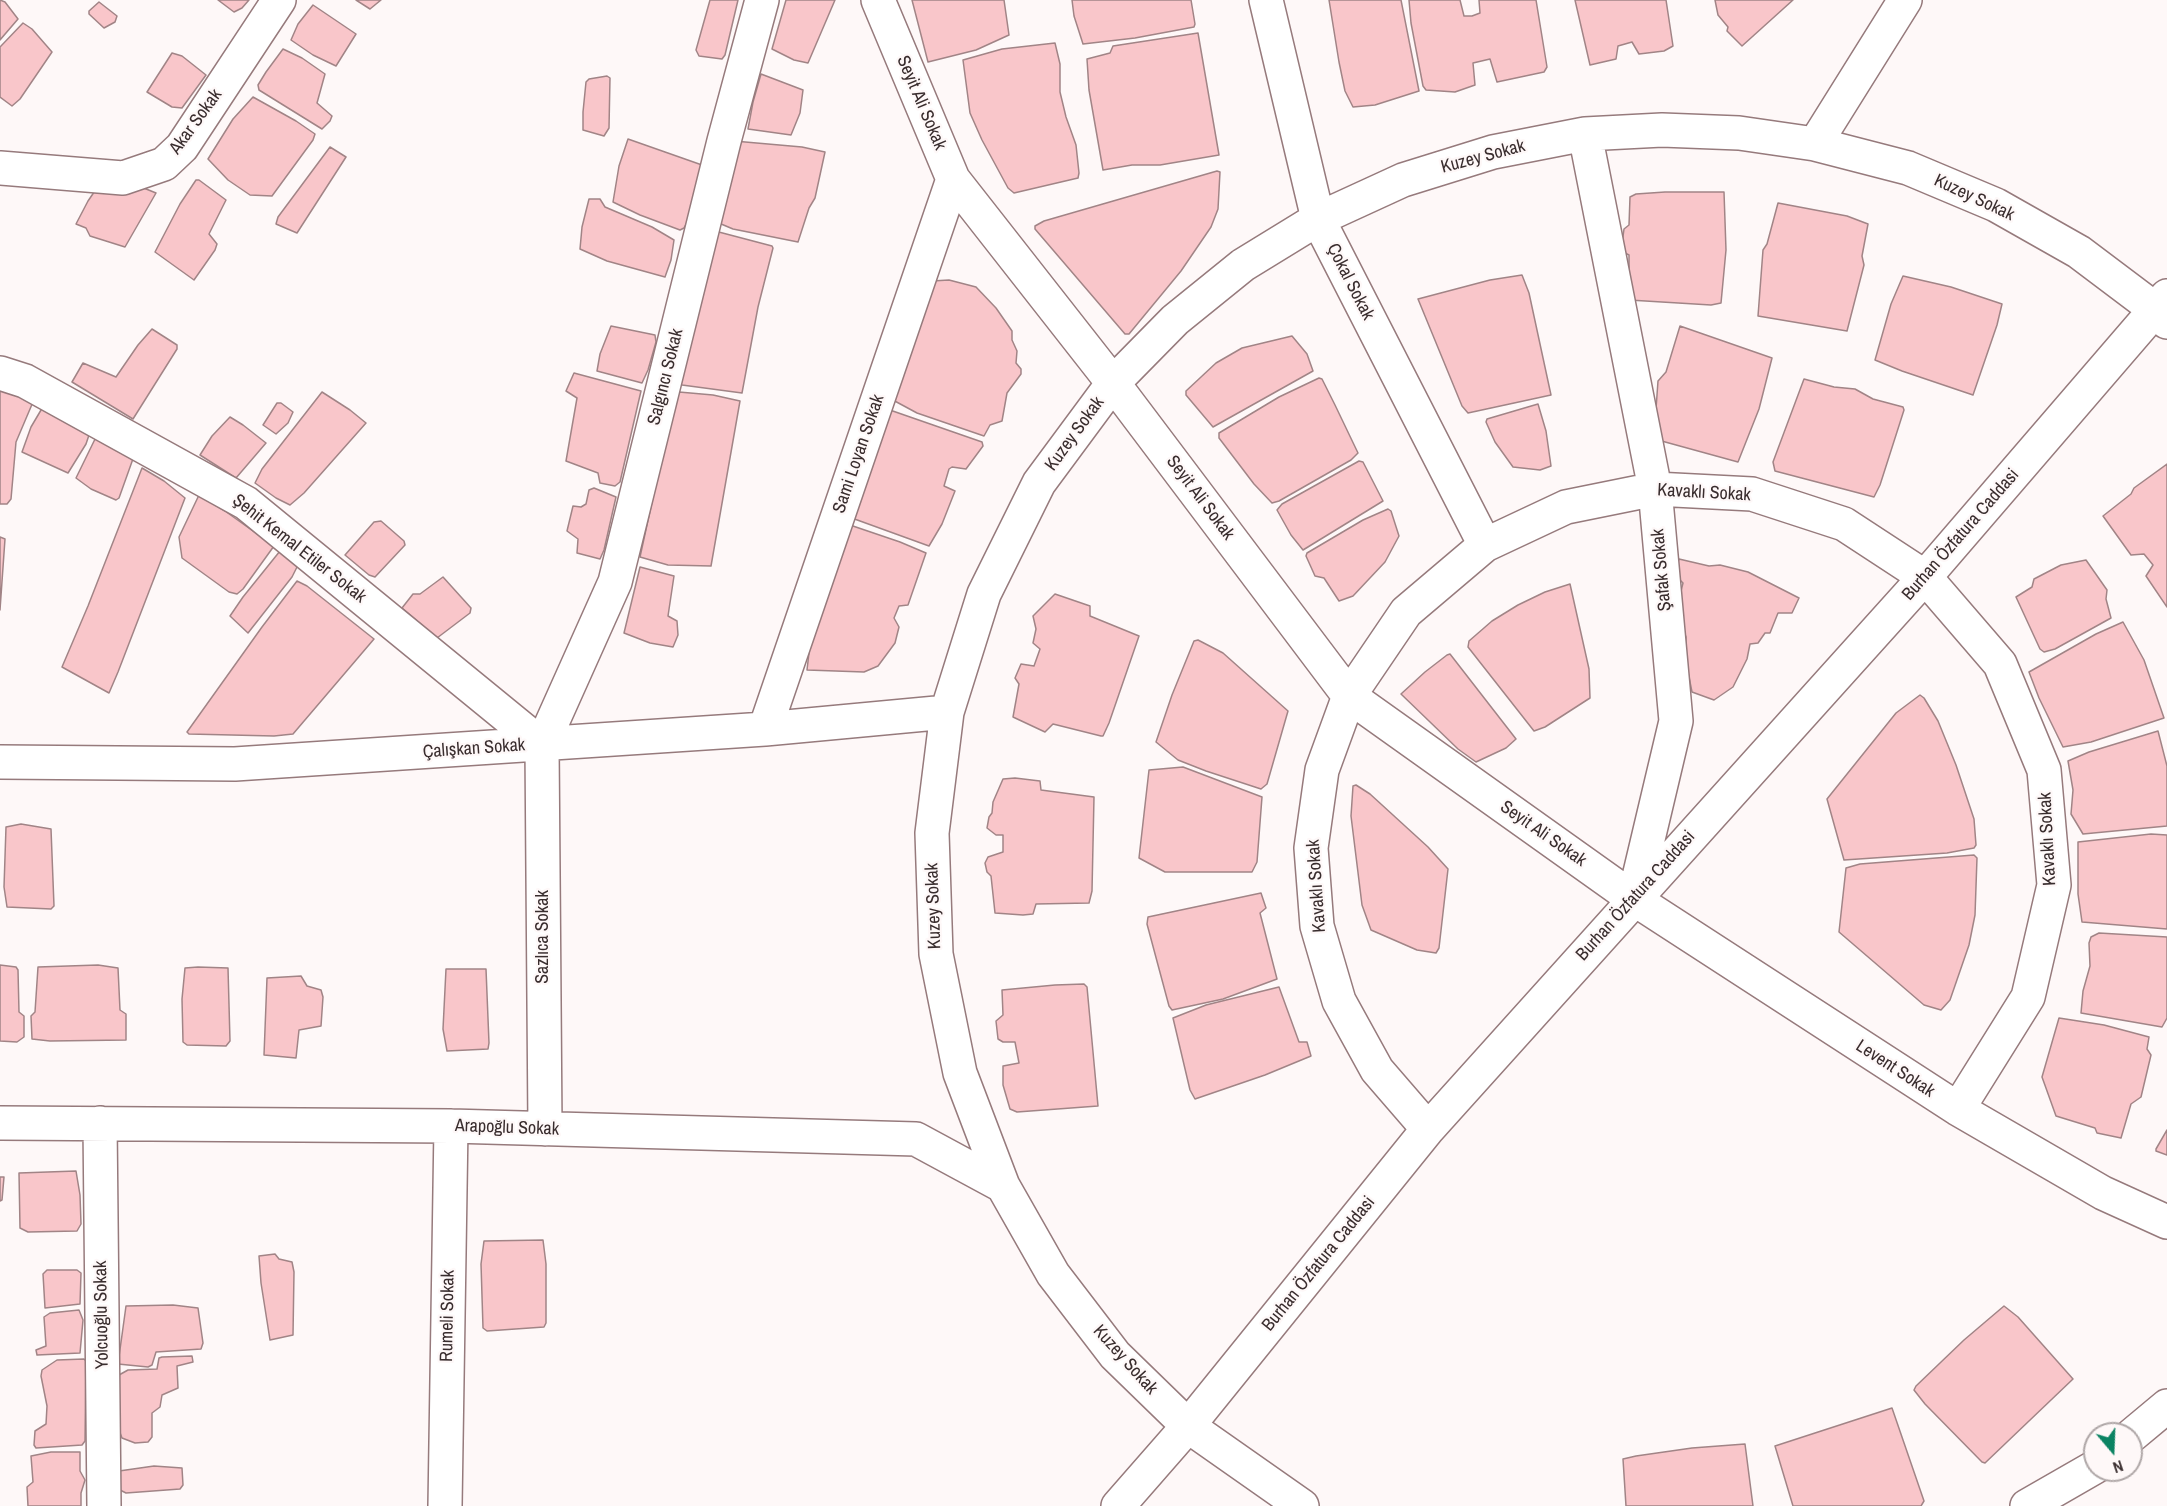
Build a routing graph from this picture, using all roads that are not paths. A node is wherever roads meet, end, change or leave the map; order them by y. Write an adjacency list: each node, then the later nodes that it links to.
1 (279, 0): 8 (street, Akar Sokak)
2 (762, 0): 20 (street, Salgıncı Sokak)
3 (878, 0): 9 (street, Seyit Ali Sokak)
4 (1266, 0): 10 (street, Çokal Sokak)
5 (1905, 0): 7 (street)
6 (1585, 135): 7 (street, Kuzey Sokak); 10 (street, Kuzey Sokak); 14 (street, Şafak Sokak)
7 (1815, 144): 11 (street, Kuzey Sokak)
8 (0, 168)
9 (953, 179): 13 (street, Seyit Ali Sokak); 19 (street, Sami Loyan Sokak)
10 (1318, 219): 13 (street, Kuzey Sokak); 15 (street, Çokal Sokak)
11 (2163, 310): 16 (street, Burhan Özfatura Caddasi)
12 (0, 373): 20 (street, Şehit Kemal Etiler Sokak)
13 (1113, 383): 17 (street, Seyit Ali Sokak); 18 (street, Kuzey Sokak)
14 (1655, 489): 15 (street, Kavaklı Sokak); 16 (street, Kavaklı Sokak); 22 (street, Şafak Sokak)
15 (1485, 545): 17 (street, Kavaklı Sokak)
16 (1925, 577): 22 (street, Burhan Özfatura Caddasi); 23 (street, Kavaklı Sokak)
17 (1349, 696): 22 (street, Seyit Ali Sokak); 28 (street, Kavaklı Sokak)
18 (948, 712): 19 (street, Çalışkan Sokak); 29 (street, Kuzey Sokak)
19 (765, 729): 20 (street, Çalışkan Sokak)
20 (542, 745): 21 (street, Çalışkan Sokak); 27 (street, Sazlıca Sokak)
21 (0, 762)
22 (1634, 899): 23 (street, Levent Sokak); 28 (street, Burhan Özfatura Caddasi)
23 (1958, 1109): 30 (street, Levent Sokak)
24 (0, 1123): 25 (street, Arapoğlu Sokak)
25 (100, 1124): 26 (street, Arapoğlu Sokak); 35 (street, Yolcuoğlu Sokak)
26 (451, 1126): 27 (street, Arapoğlu Sokak); 36 (street, Rumeli Sokak)
27 (544, 1129): 29 (street, Arapoğlu Sokak)
28 (1428, 1129): 32 (street, Burhan Özfatura Caddasi)
29 (1003, 1186): 32 (street, Kuzey Sokak)
30 (2167, 1222)
31 (2167, 1406): 33 (street)
32 (1188, 1426): 37 (street, Burhan Özfatura Caddasi); 38 (street, Kuzey Sokak)
33 (2143, 1426)
34 (2083, 1474): 39 (street)
35 (104, 1506)
36 (445, 1506)
37 (1118, 1506)
38 (1302, 1506)
39 (2027, 1506)

